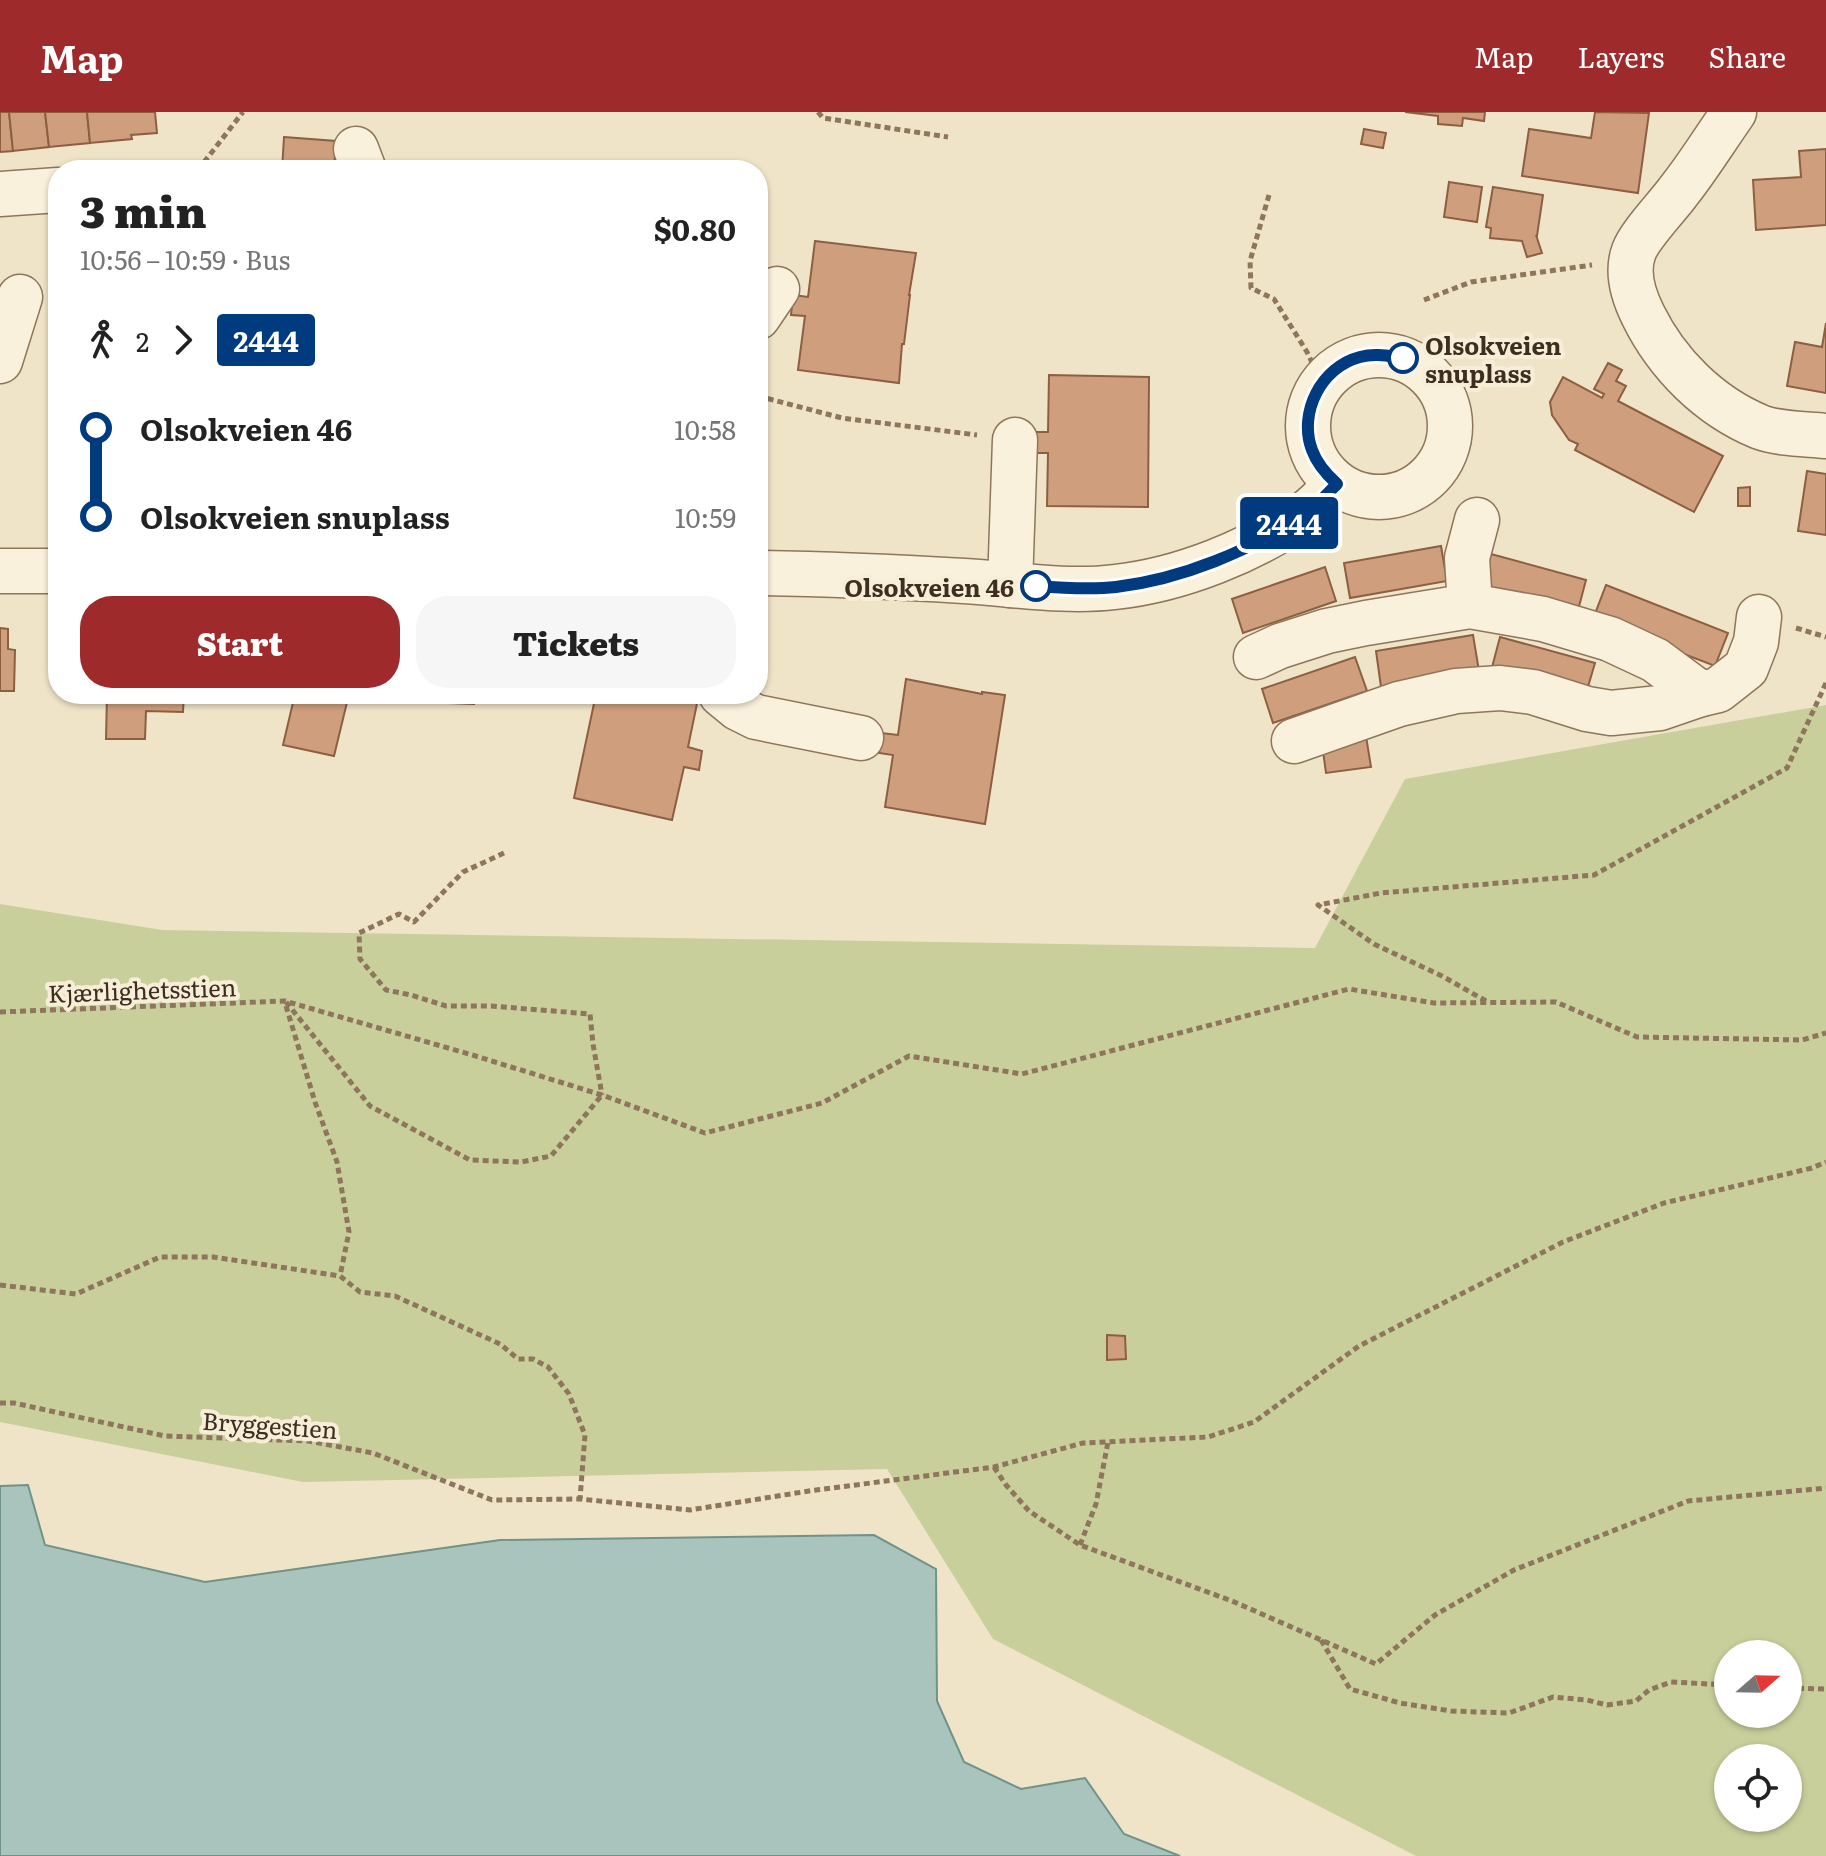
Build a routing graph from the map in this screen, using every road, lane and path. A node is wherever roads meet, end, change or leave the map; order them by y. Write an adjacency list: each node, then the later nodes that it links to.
1 (243, 112): 5 (path)
2 (818, 112): 4 (path)
3 (1734, 112): 9 (street)
4 (948, 137)
5 (206, 160)
6 (48, 191): 7 (street)
7 (0, 194)
8 (1269, 195): 13 (path)
9 (1631, 273): 11 (path); 15 (street)
10 (20, 297): 12 (street)
11 (1424, 300)
12 (0, 361)
13 (1322, 383): 17 (street); 17 (street)
14 (768, 399): 16 (path)
15 (1826, 436)
16 (1015, 440): 22 (street)
17 (1337, 484): 22 (street)
18 (1477, 520): 23 (street)
19 (0, 571): 20 (street)
20 (48, 571)
21 (768, 573): 22 (street)
22 (1010, 585)
23 (1470, 606): 25 (street); 27 (street)
24 (1759, 617): 27 (street)
25 (1256, 657)
26 (1826, 683): 33 (path)
27 (1701, 694): 30 (street)
28 (733, 704): 29 (street)
29 (861, 738)
30 (1294, 741)
31 (504, 853): 36 (path)
32 (285, 1001): 34 (path, Kjærlighetsstien); 36 (path, Kjærlighetsstien); 36 (path); 38 (path)
33 (1487, 1001): 35 (path, Kjærlighetsstien); 36 (path, Kjærlighetsstien)
34 (0, 1012)
35 (1826, 1033)
36 (602, 1095)
37 (1826, 1162): 41 (path, Bryggestien)
38 (340, 1276): 39 (path); 44 (path)
39 (0, 1285)
40 (0, 1403): 44 (path, Bryggestien)
41 (1108, 1442): 42 (path, Bryggestien); 45 (path)
42 (994, 1467): 44 (path, Bryggestien); 45 (path)
43 (1826, 1488): 46 (path)
44 (580, 1499)
45 (1080, 1545): 46 (path)
46 (1321, 1640): 47 (path)
47 (1714, 1684)
48 (1802, 1688): 49 (path)
49 (1826, 1689)

